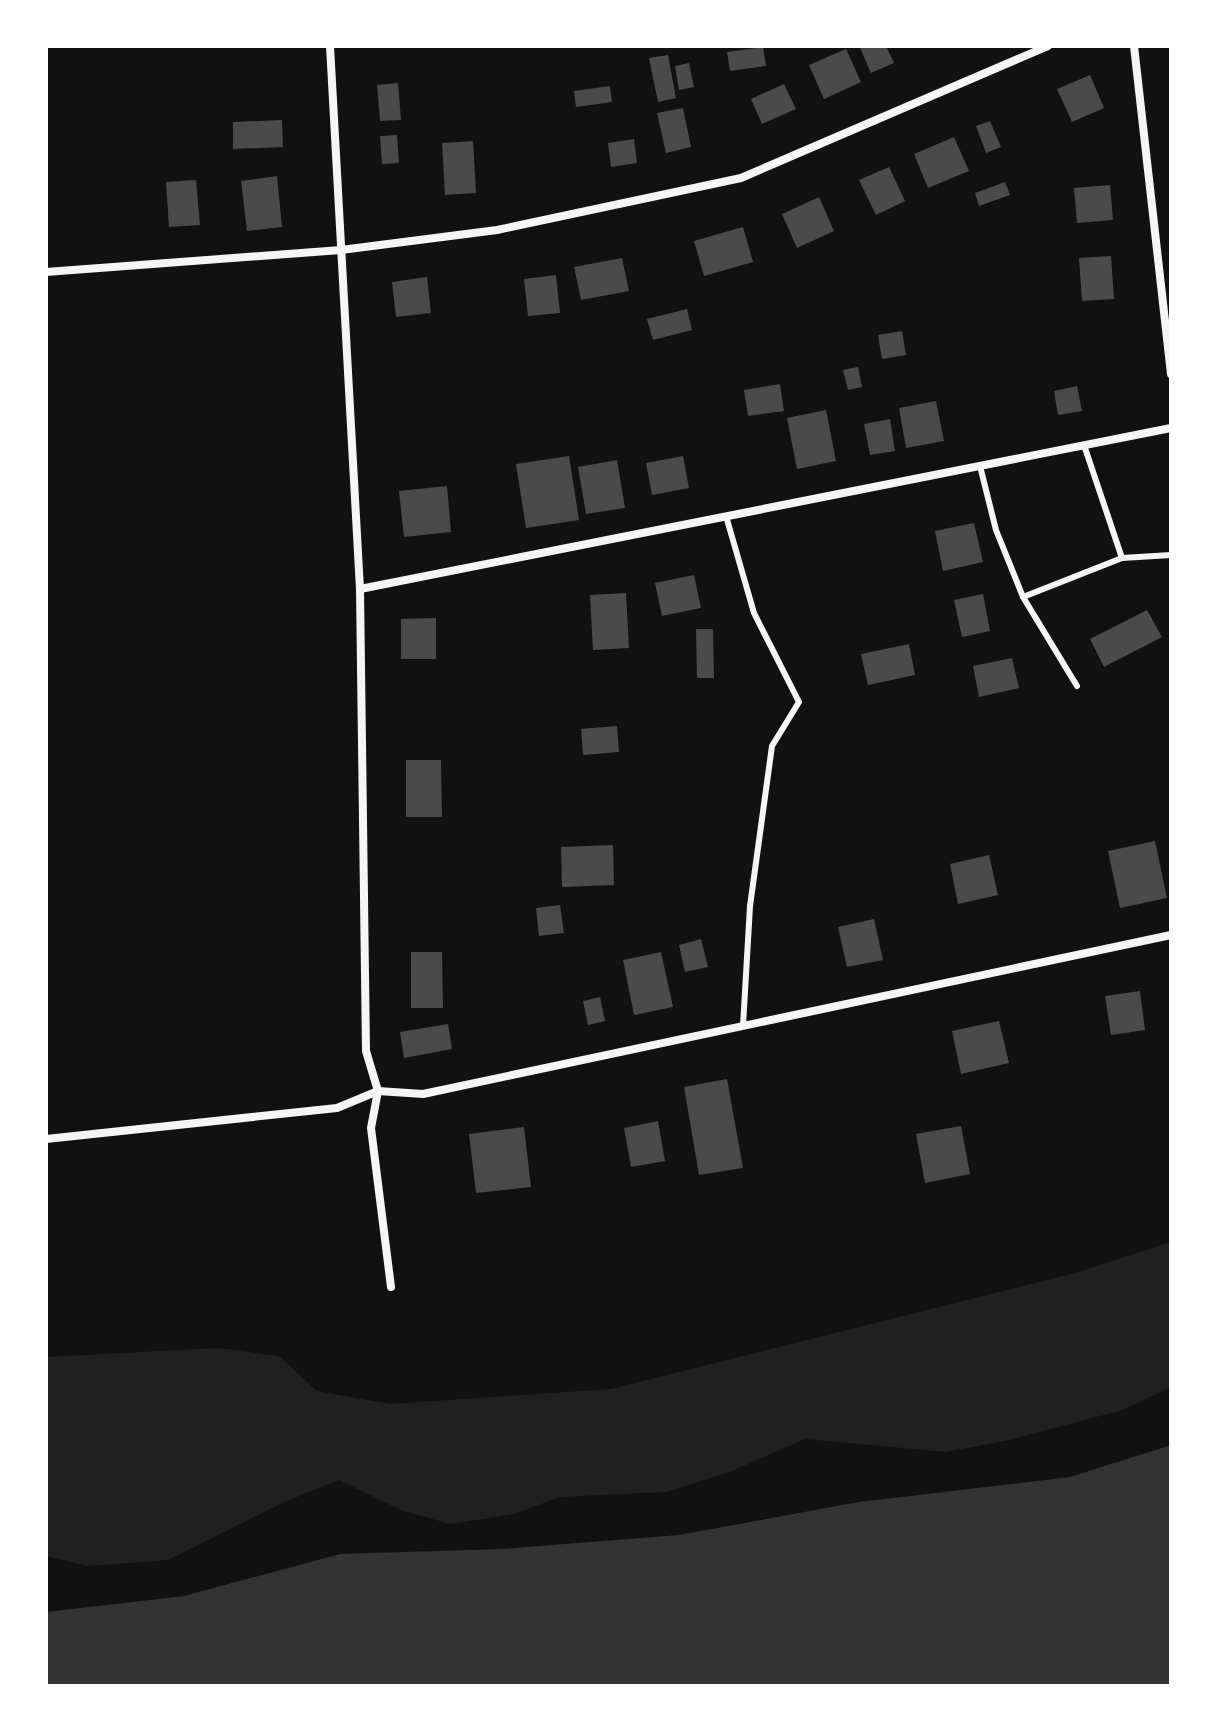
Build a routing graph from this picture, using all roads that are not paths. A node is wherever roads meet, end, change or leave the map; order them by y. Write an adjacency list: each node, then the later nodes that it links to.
1 (330, 46): 4 (street)
2 (1048, 46): 4 (street)
3 (1134, 46): 6 (street)
4 (341, 250): 5 (street); 13 (street)
5 (46, 272)
6 (1171, 374)
7 (1171, 428): 8 (street)
8 (1084, 445): 9 (street); 12 (lane)
9 (980, 466): 10 (street); 14 (lane)
10 (726, 516): 13 (street); 17 (lane)
11 (1171, 555): 12 (lane)
12 (1122, 558): 14 (lane)
13 (360, 589): 18 (street)
14 (1023, 597): 15 (lane)
15 (1077, 686)
16 (1171, 935): 17 (street)
17 (743, 1026): 18 (street)
18 (378, 1091): 19 (street); 20 (street)
19 (46, 1139)
20 (391, 1287)

